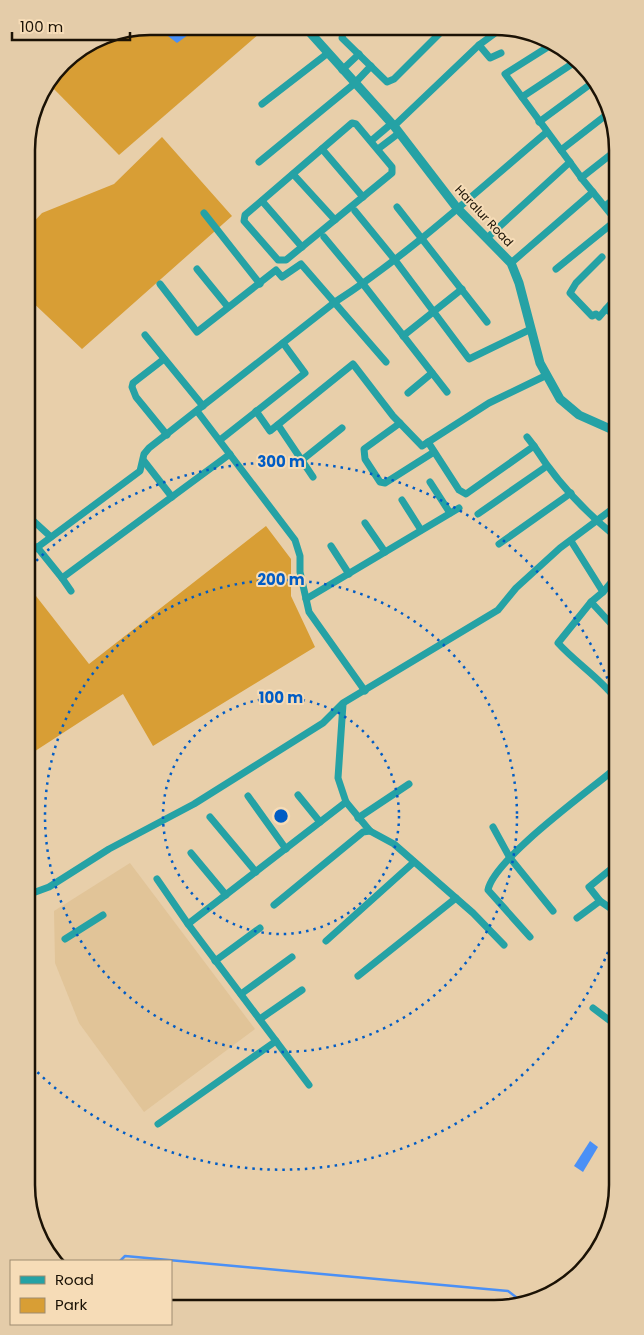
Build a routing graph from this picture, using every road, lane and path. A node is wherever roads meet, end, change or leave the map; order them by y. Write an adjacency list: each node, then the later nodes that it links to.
1 (311, 35): 8 (street, Haralur Road)
2 (343, 35): 9 (street)
3 (438, 35): 11 (street)
4 (493, 35): 5 (street)
5 (479, 45): 7 (street); 19 (street)
6 (547, 48): 15 (street)
7 (501, 52)
8 (328, 53): 12 (street, Haralur Road); 16 (street)
9 (359, 54): 11 (street); 12 (street)
10 (571, 65): 15 (street)
11 (371, 66): 13 (street)
12 (342, 70): 13 (street, Haralur Road)
13 (354, 84): 19 (street, Haralur Road); 26 (street)
14 (589, 85): 18 (street)
15 (522, 97): 18 (street)
16 (262, 104)
17 (604, 117): 24 (street)
18 (539, 122): 20 (street)
19 (395, 127): 21 (street); 23 (street); 36 (street, Haralur Road)
20 (547, 132): 24 (street); 36 (street)
21 (371, 141): 22 (street); 23 (street)
22 (322, 149): 28 (street); 31 (street)
23 (378, 149): 31 (street)
24 (561, 150): 27 (street)
25 (609, 156): 29 (street)
26 (258, 162)
27 (570, 162): 29 (street); 44 (street)
28 (293, 174): 32 (street); 40 (street)
29 (581, 178): 30 (street)
30 (593, 192): 34 (street); 48 (street)
31 (363, 197): 40 (street)
32 (262, 201): 45 (street); 45 (street)
33 (609, 202): 34 (street)
34 (605, 206): 38 (street)
35 (397, 207): 43 (street)
36 (457, 208): 43 (street); 44 (street, Haralur Road)
37 (355, 211): 47 (street)
38 (609, 211)
39 (204, 213): 52 (street)
40 (335, 220): 45 (street)
41 (609, 226): 50 (street)
42 (324, 238): 53 (street)
43 (422, 238): 47 (street); 54 (street)
44 (487, 238): 48 (street, Haralur Road)
45 (302, 247)
46 (602, 257): 58 (street)
47 (395, 260): 53 (street); 59 (street)
48 (511, 264): 62 (street, Haralur Road)
49 (197, 268): 57 (street)
50 (556, 269)
51 (160, 284): 57 (street)
52 (260, 284): 55 (street); 57 (street)
53 (363, 284): 55 (street); 64 (street)
54 (462, 289): 59 (street); 61 (street)
55 (335, 302): 65 (street); 67 (street)
56 (609, 305): 58 (street)
57 (228, 307)
58 (606, 308): 60 (street)
59 (433, 311): 62 (street); 64 (street)
60 (609, 311)
61 (487, 322)
62 (531, 329): 69 (street, Haralur Road)
63 (145, 334): 66 (street)
64 (403, 336): 68 (street)
65 (283, 343): 72 (street); 73 (street)
66 (164, 358): 72 (street); 78 (street)
67 (386, 362)
68 (432, 373): 70 (street); 71 (street)
69 (547, 374): 77 (street, Haralur Road); 81 (street)
70 (447, 392)
71 (408, 393)
72 (200, 409): 78 (street); 80 (street)
73 (256, 411): 75 (street); 80 (street)
74 (400, 423): 75 (street); 81 (street); 83 (street)
75 (278, 425): 85 (street)
76 (342, 428): 85 (street)
77 (609, 428)
78 (167, 435): 86 (street)
79 (527, 437): 82 (street)
80 (220, 440): 84 (street)
81 (428, 442): 83 (street)
82 (534, 446): 83 (street); 87 (street)
83 (434, 452)
84 (230, 454): 91 (street); 113 (street)
85 (302, 460): 88 (street)
86 (144, 461): 91 (street); 102 (street)
87 (547, 466): 90 (street); 96 (street)
88 (313, 477)
89 (430, 482): 95 (street)
90 (571, 493): 97 (street); 104 (street)
91 (172, 497): 109 (street)
92 (402, 500): 100 (street)
93 (459, 508): 95 (street)
94 (609, 511): 97 (street)
95 (450, 513): 100 (street)
96 (478, 514)
97 (597, 521): 101 (street); 103 (street)
98 (35, 522): 102 (street)
99 (365, 523): 107 (street)
100 (421, 530): 107 (street)
101 (609, 531)
102 (51, 537): 106 (street)
103 (571, 541): 112 (street); 116 (street)
104 (499, 544)
105 (331, 546): 108 (street)
106 (37, 547): 109 (street)
107 (385, 552): 108 (street)
108 (349, 574): 113 (street)
109 (62, 578): 111 (street)
110 (609, 585): 112 (street)
111 (71, 591)
112 (603, 592): 114 (street)
113 (306, 599): 116 (street)
114 (591, 602): 115 (street); 117 (street)
115 (609, 622)
116 (366, 691): 118 (street)
117 (609, 691)
118 (343, 703): 123 (street); 136 (street)
119 (609, 774): 131 (street)
120 (408, 784): 125 (street)
121 (298, 795): 126 (street)
122 (248, 796): 129 (street)
123 (346, 802): 125 (street); 126 (street)
124 (210, 817): 134 (street)
125 (358, 818): 128 (street)
126 (320, 822): 129 (street)
127 (493, 826): 131 (street)
128 (370, 831): 132 (street); 140 (street)
129 (286, 849): 134 (street)
130 (191, 853): 137 (street)
131 (510, 858): 142 (street); 147 (street)
132 (414, 862): 138 (street); 149 (street)
133 (609, 871): 139 (street)
134 (256, 872): 137 (street)
135 (157, 879): 145 (street)
136 (35, 892)
137 (226, 895): 145 (street)
138 (456, 898): 150 (street); 153 (street)
139 (600, 901): 141 (street); 144 (street)
140 (274, 905)
141 (609, 907)
142 (553, 911)
143 (103, 916): 148 (street)
144 (577, 918)
145 (188, 924): 152 (street)
146 (260, 928): 152 (street)
147 (530, 937)
148 (65, 939)
149 (326, 941)
150 (504, 945)
151 (292, 958): 155 (street)
152 (216, 961): 155 (street)
153 (358, 976)
154 (302, 990): 157 (street)
155 (241, 994): 157 (street)
156 (593, 1008): 158 (street)
157 (260, 1020): 159 (street)
158 (609, 1020)
159 (276, 1041): 160 (street); 161 (street)
160 (309, 1085)
161 (158, 1124)

